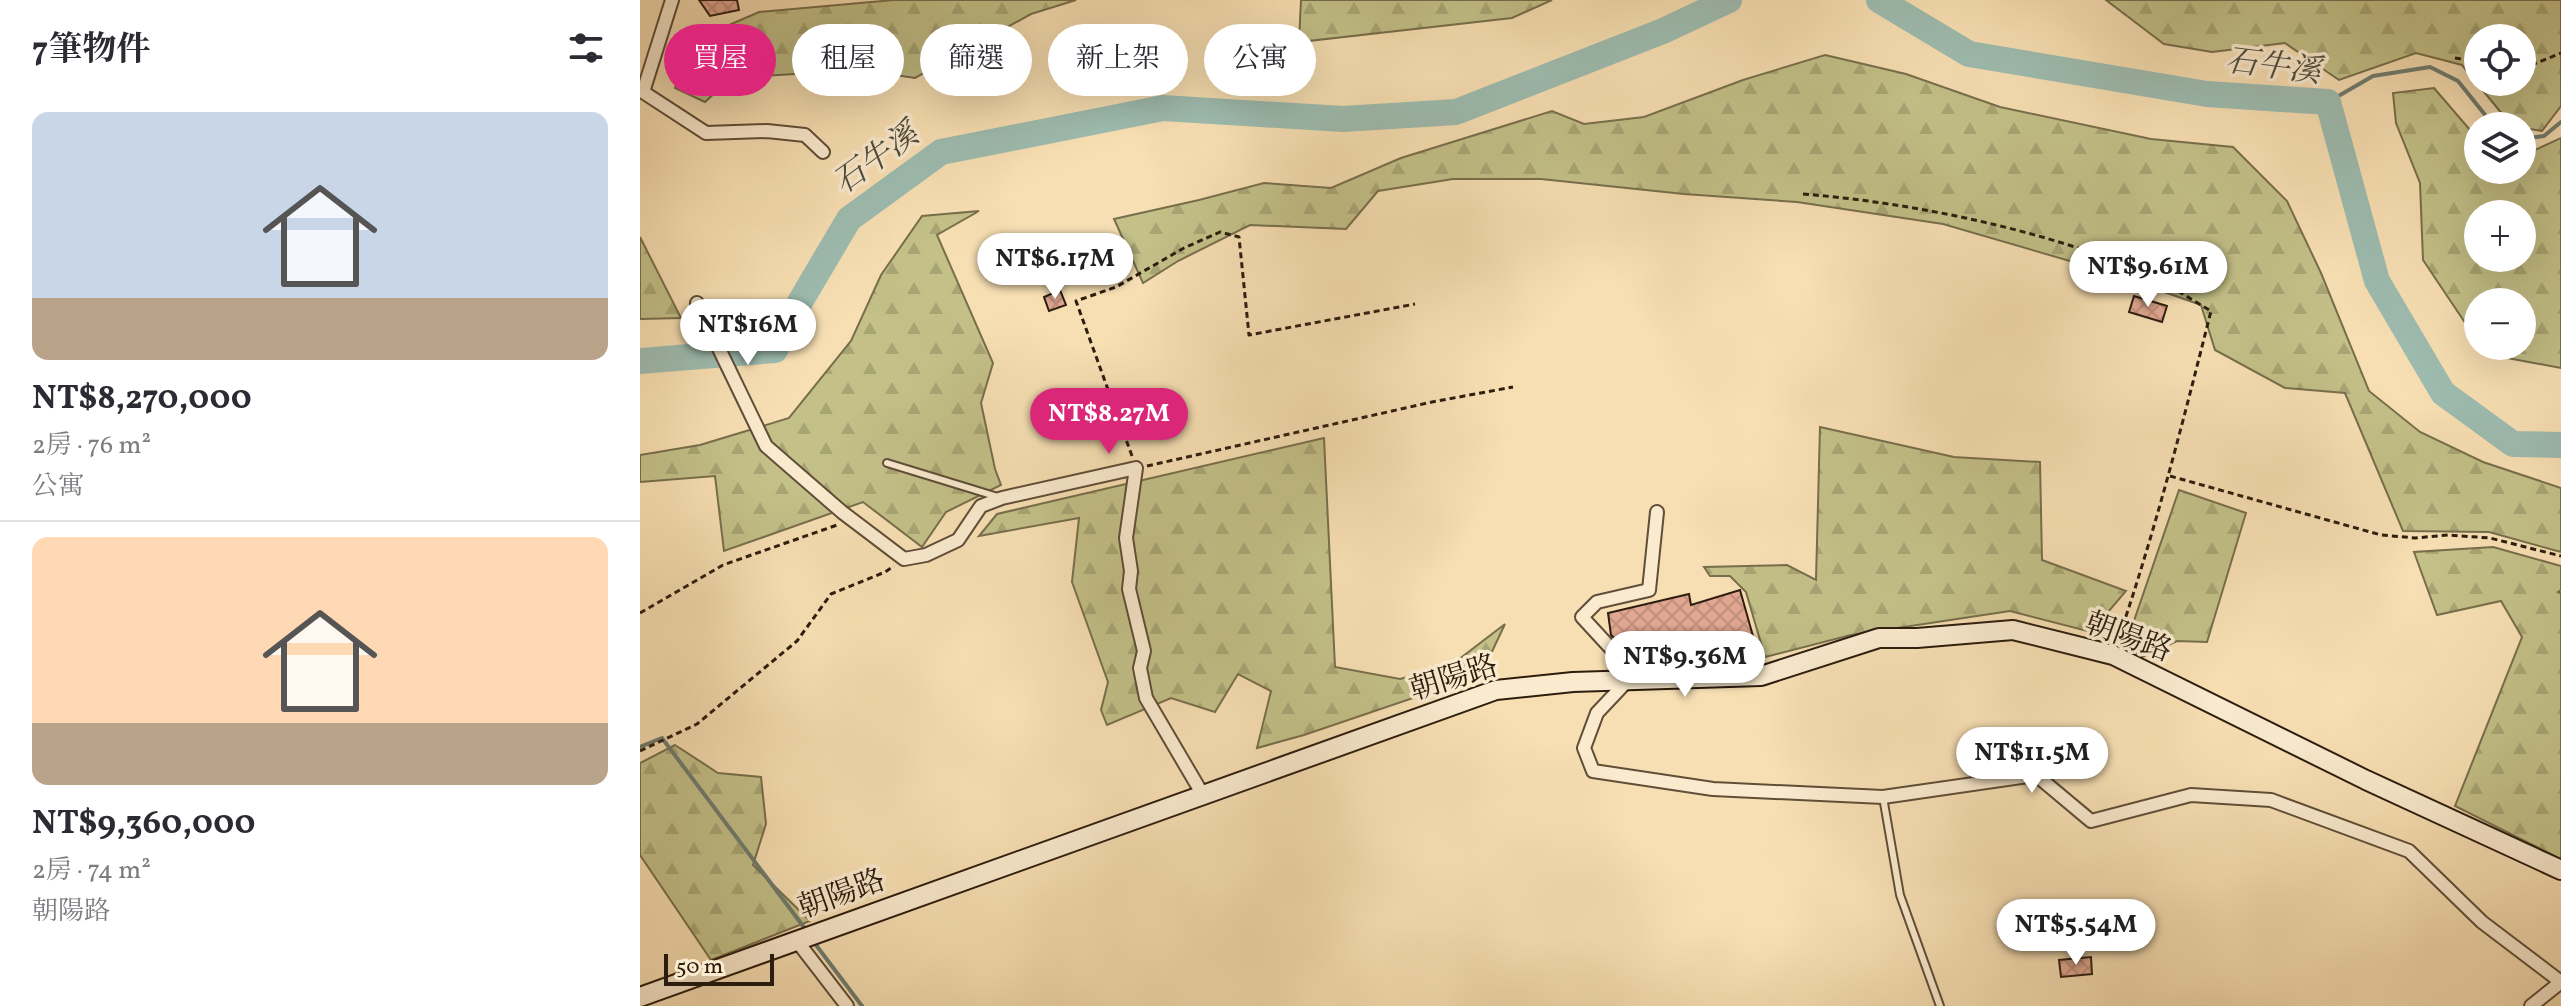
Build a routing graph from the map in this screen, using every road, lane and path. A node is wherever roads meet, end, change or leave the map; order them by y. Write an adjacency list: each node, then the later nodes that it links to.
1 (672, 0): 6 (street)
2 (2561, 53): 5 (path)
3 (2455, 58): 4 (path)
4 (2464, 60)
5 (2536, 63)
6 (823, 152)
7 (1803, 194): 13 (path)
8 (697, 303): 16 (street)
9 (1415, 304): 12 (path)
10 (1513, 387): 12 (path)
11 (887, 463): 14 (lane)
12 (1136, 468): 14 (street); 23 (street)
13 (2170, 476): 17 (path); 20 (path)
14 (1002, 498): 18 (street)
15 (1657, 512): 21 (street)
16 (852, 520): 18 (street); 19 (path)
17 (2561, 556)
18 (904, 559): 22 (path)
19 (640, 613)
20 (2113, 655): 21 (main road, 朝陽路); 25 (main road, 朝陽路)
21 (1629, 679): 23 (main road, 朝陽路); 24 (street)
22 (640, 751)
23 (1203, 795): 26 (main road, 朝陽路)
24 (1883, 797): 27 (street); 30 (lane)
25 (2561, 870)
26 (797, 941): 28 (main road, 朝陽路); 29 (street)
27 (2561, 982): 31 (street)
28 (640, 997)
29 (847, 1006)
30 (1940, 1006)
31 (2531, 1006)

